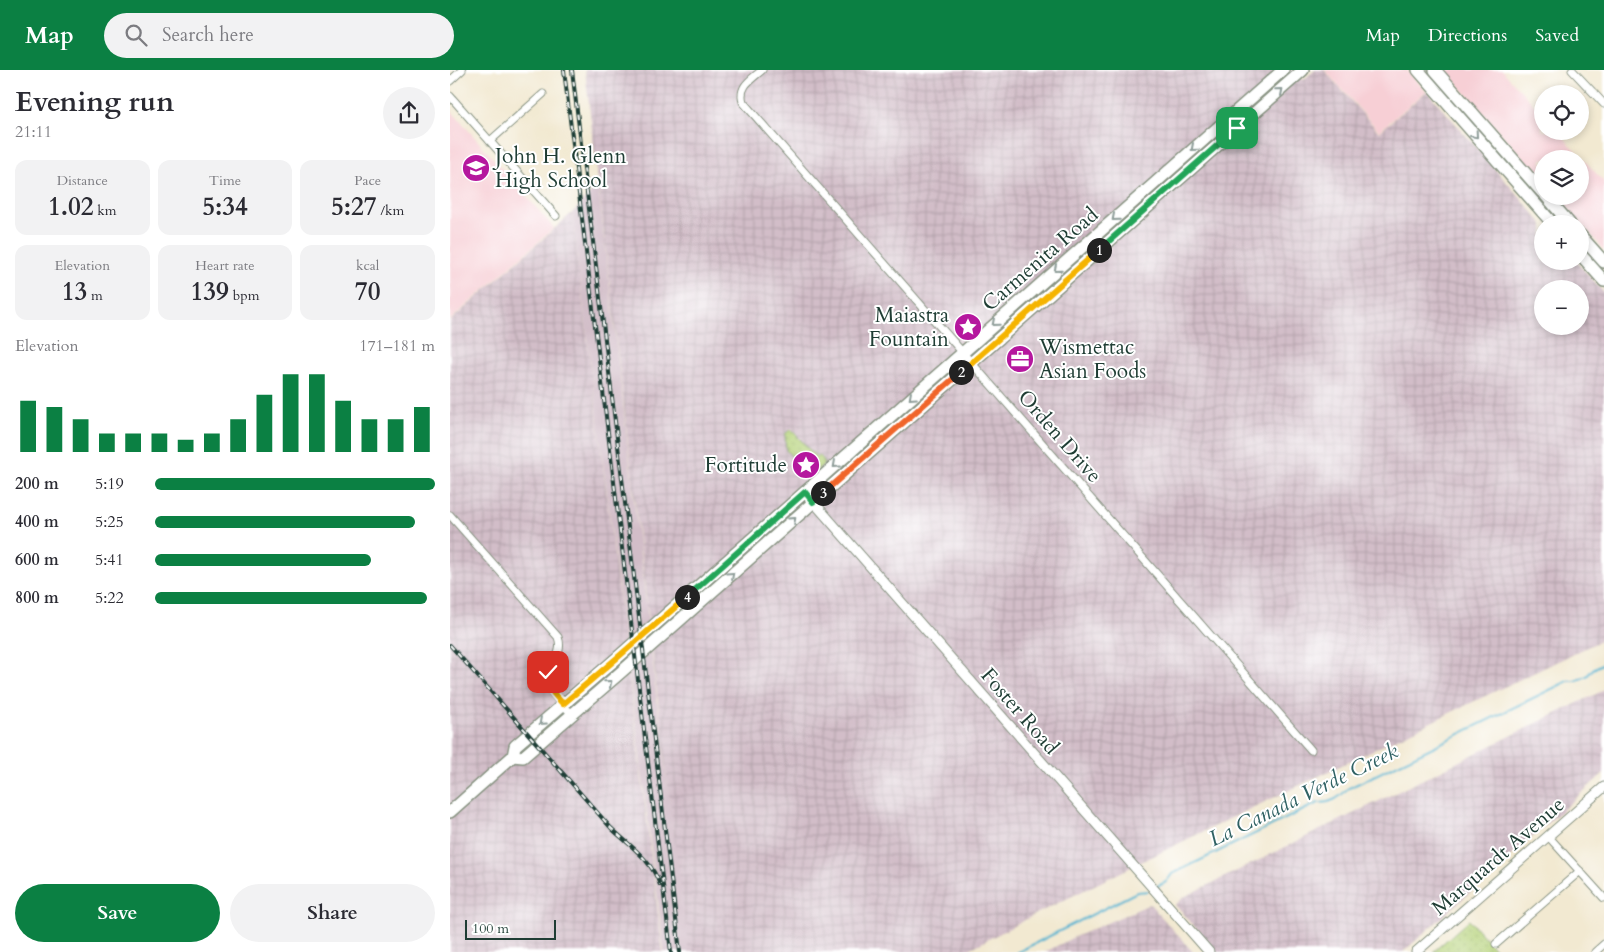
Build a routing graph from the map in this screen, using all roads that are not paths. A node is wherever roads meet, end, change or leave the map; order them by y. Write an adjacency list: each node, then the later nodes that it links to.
1 (462, 70): 8 (street)
2 (762, 70): 24 (street, Orden Drive)
3 (1283, 70): 18 (main road, Carmenita Road, one-way to 18)
4 (1303, 70): 20 (main road, Carmenita Road, one-way to 4)
5 (1418, 70): 15 (main road, one-way to 15)
6 (1435, 70): 13 (main road)
7 (1572, 70): 11 (street)
8 (450, 81)
9 (543, 94): 12 (street)
10 (450, 96): 12 (street)
11 (1604, 104)
12 (490, 141): 17 (street)
13 (1534, 183)
14 (1554, 205): 16 (main road)
15 (1545, 215)
16 (1562, 215)
17 (556, 216)
18 (1090, 240): 20 (main road); 24 (main road, Carmenita Road, one-way to 24)
19 (1589, 245): 21 (main road)
20 (1099, 250): 25 (main road, Carmenita Road)
21 (1604, 262)
22 (1589, 264): 23 (main road)
23 (1604, 281)
24 (963, 352): 25 (street, Orden Drive); 26 (main road, Carmenita Road, one-way to 26)
25 (972, 362): 27 (main road, Carmenita Road); 31 (street, Orden Drive)
26 (805, 492): 27 (street, Foster Road); 29 (main road, Carmenita Road)
27 (813, 502): 30 (main road, Carmenita Road, one-way to 27); 40 (street, Foster Road)
28 (450, 515): 29 (street)
29 (563, 704): 30 (street); 32 (main road, Carmenita Road, one-way to 32)
30 (572, 714): 32 (main road, Carmenita Road)
31 (1311, 750)
32 (514, 756): 34 (main road, Carmenita Road)
33 (1604, 786): 35 (street, Marquardt Avenue)
34 (450, 812)
35 (1548, 836): 36 (street); 41 (street, Marquardt Avenue)
36 (1580, 871): 37 (street); 38 (street)
37 (1604, 898)
38 (1496, 944)
39 (1604, 944): 42 (street)
40 (1209, 952)
41 (1416, 952)
42 (1595, 952)

